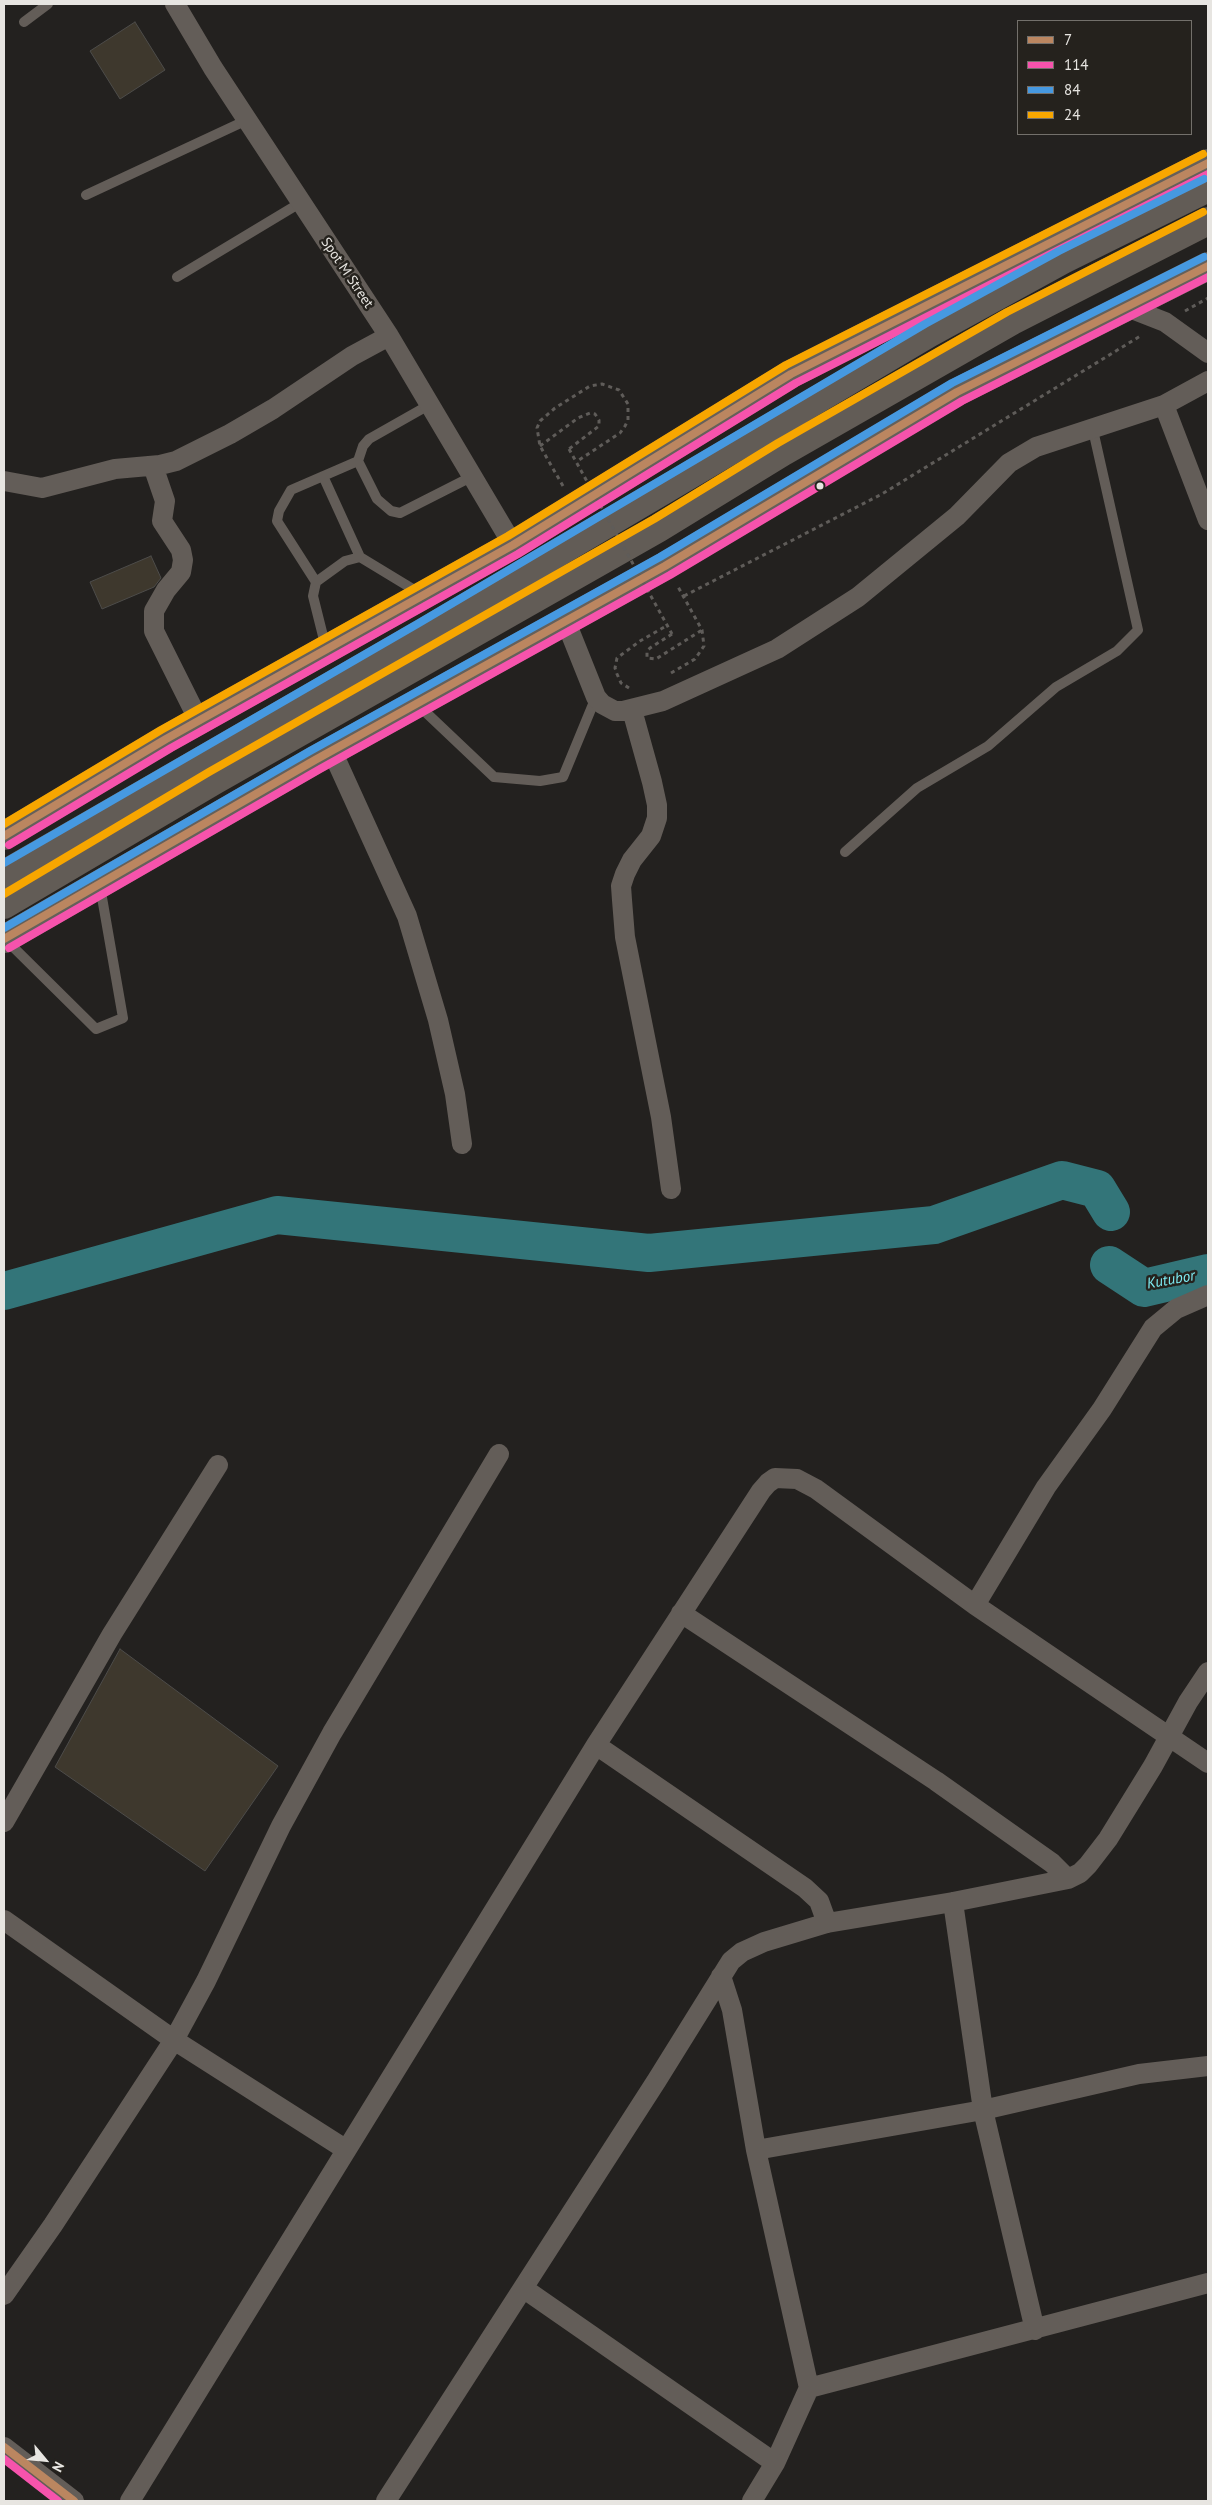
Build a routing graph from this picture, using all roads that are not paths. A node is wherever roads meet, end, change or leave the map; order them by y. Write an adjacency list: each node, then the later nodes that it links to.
1 (48, 4): 3 (lane)
2 (175, 4): 4 (street, Spot M Street)
3 (24, 22)
4 (247, 120): 7 (lane); 8 (street, Spot M Street)
5 (1208, 163): 25 (main road)
6 (1208, 188): 38 (highway)
7 (86, 195)
8 (300, 203): 11 (lane); 13 (street, Spot M Street)
9 (1208, 221): 40 (highway)
10 (1208, 266): 12 (main road)
11 (177, 277)
12 (1124, 306): 14 (street); 29 (main road)
13 (389, 336): 16 (street, Spot M Street); 20 (street)
14 (1208, 353)
15 (1208, 381): 17 (street)
16 (429, 405): 19 (lane); 22 (street, Spot M Street)
17 (1164, 405): 18 (street); 24 (street)
18 (1093, 430): 33 (street); 37 (lane)
19 (358, 461): 21 (lane); 22 (lane)
20 (153, 466): 23 (street); 34 (street)
21 (323, 476): 26 (lane); 27 (lane)
22 (471, 477): 25 (street, Spot M Street)
23 (4, 481)
24 (1208, 520)
25 (513, 544): 28 (main road)
26 (360, 557): 27 (lane); 28 (lane)
27 (316, 582): 30 (lane)
28 (424, 596): 30 (main road)
29 (566, 622): 31 (street); 32 (main road)
30 (326, 650): 34 (main road)
31 (596, 697): 32 (lane); 33 (street)
32 (417, 704): 35 (main road)
33 (632, 710): 43 (street)
34 (198, 721): 36 (main road)
35 (332, 751): 39 (main road); 42 (street)
36 (5, 833)
37 (845, 852)
38 (4, 874)
39 (100, 884): 41 (main road); 41 (lane)
40 (4, 906)
41 (4, 939)
42 (462, 1144)
43 (671, 1189)
44 (1208, 1295): 47 (street)
45 (499, 1454): 59 (street)
46 (218, 1465): 53 (street)
47 (975, 1605): 48 (street); 50 (street)
48 (681, 1613): 51 (street); 54 (street)
49 (1208, 1672): 50 (street)
50 (1169, 1736): 52 (street); 54 (street)
51 (596, 1745): 57 (street); 62 (street)
52 (1208, 1763)
53 (4, 1822)
54 (1068, 1879): 55 (street)
55 (952, 1902): 57 (street); 61 (street)
56 (4, 1920): 59 (street)
57 (827, 1923): 58 (street)
58 (721, 1976): 63 (street); 65 (street)
59 (174, 2040): 62 (street); 66 (street)
60 (1208, 2066): 61 (street)
61 (983, 2110): 63 (street); 67 (street)
62 (346, 2150): 72 (street)
63 (756, 2150): 68 (street)
64 (1208, 2283): 67 (street)
65 (523, 2288): 70 (street); 73 (street)
66 (4, 2295)
67 (1035, 2330): 68 (street)
68 (809, 2388): 70 (street)
69 (4, 2447): 71 (street)
70 (775, 2463): 74 (street)
71 (74, 2501)
72 (130, 2501)
73 (386, 2501)
74 (752, 2501)

